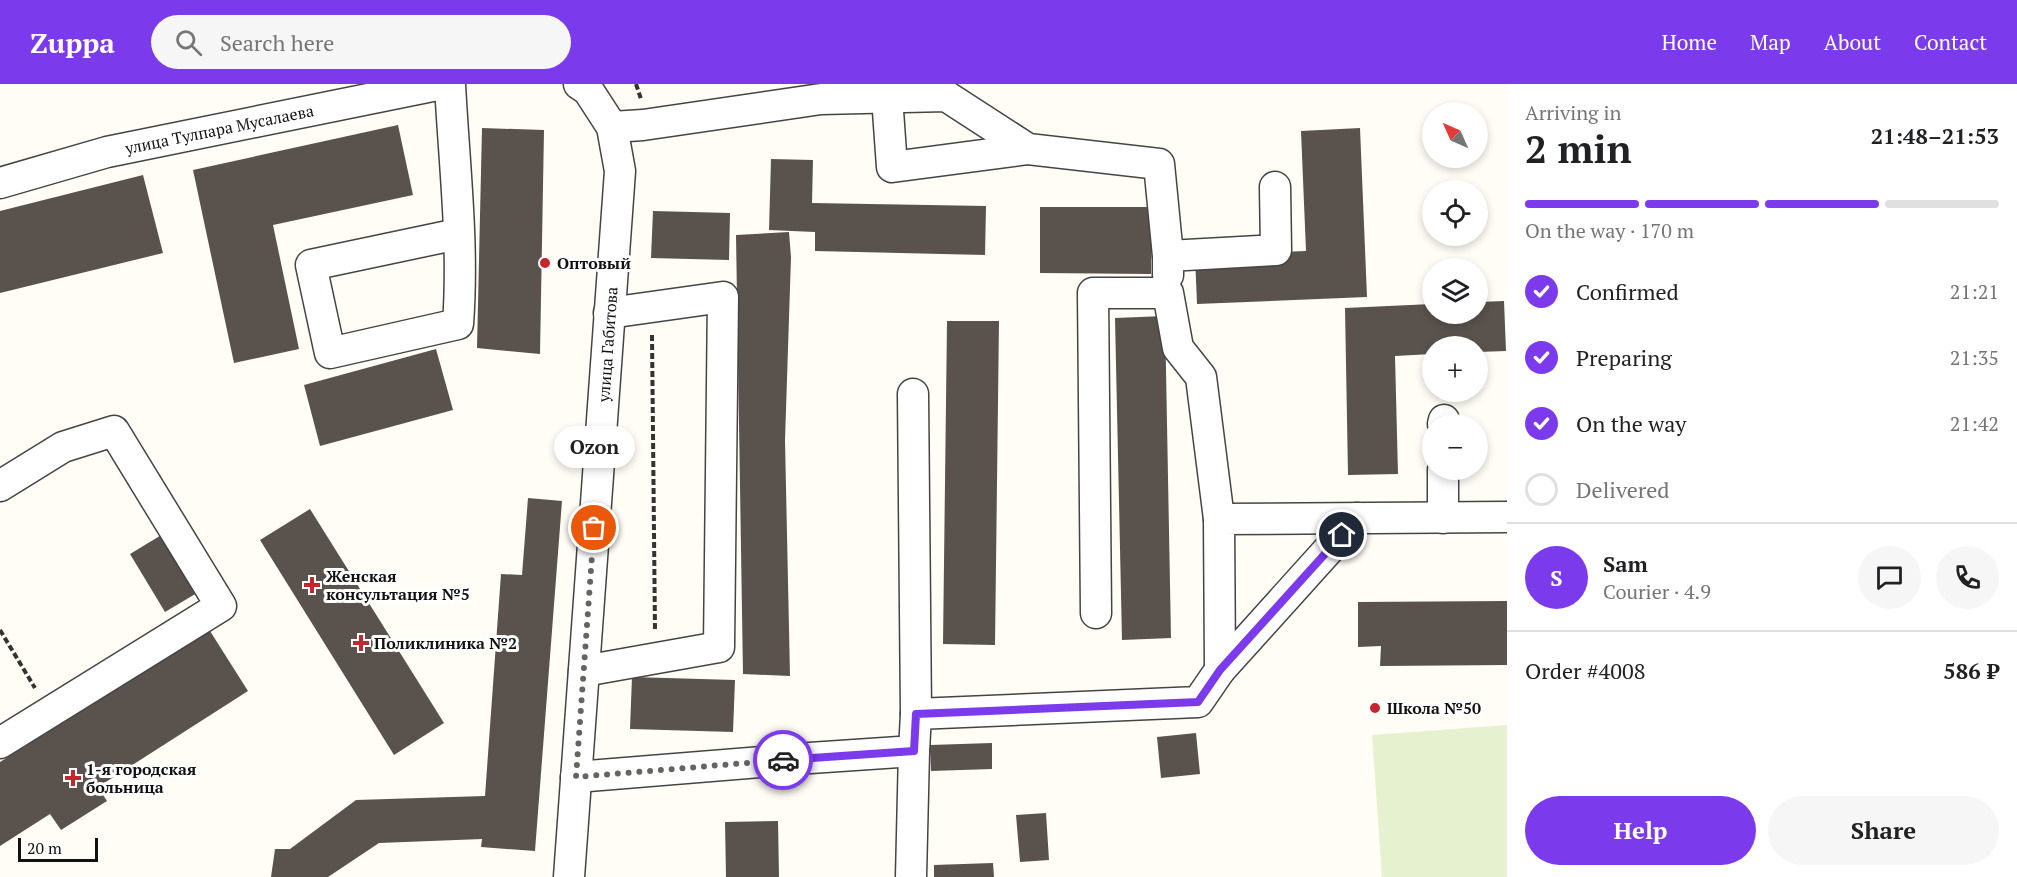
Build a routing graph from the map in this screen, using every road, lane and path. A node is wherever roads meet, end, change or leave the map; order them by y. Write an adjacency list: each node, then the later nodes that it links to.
1 (442, 84): 9 (street, улица Тулпара Мусалаева)
2 (450, 84): 11 (street)
3 (579, 84): 7 (street)
4 (636, 84): 6 (path)
5 (887, 97): 6 (street); 8 (street); 8 (street)
6 (643, 125): 7 (street)
7 (612, 128): 15 (street, улица Габитова)
8 (1028, 149): 12 (street)
9 (0, 183)
10 (1275, 187): 12 (street)
11 (458, 234): 11 (street)
12 (1168, 256): 13 (street)
13 (1168, 293): 22 (street); 23 (street)
14 (652, 308): 15 (street); 25 (path); 25 (street)
15 (609, 313): 27 (street, улица Габитова)
16 (914, 394): 29 (street)
17 (3, 477): 28 (street)
18 (1443, 480): 21 (street)
19 (1507, 517): 21 (street)
20 (1358, 518): 21 (street); 22 (street); 26 (street)
21 (1443, 518)
22 (1219, 519): 26 (street)
23 (1096, 612)
24 (0, 630): 28 (path)
25 (655, 658): 27 (street)
26 (1220, 670): 29 (street)
27 (584, 671): 32 (street, улица Габитова)
28 (50, 711): 30 (street)
29 (916, 714): 31 (street)
30 (0, 743)
31 (914, 751): 32 (street); 34 (street)
32 (576, 777): 33 (street, улица Габитова)
33 (569, 877)
34 (911, 877)

